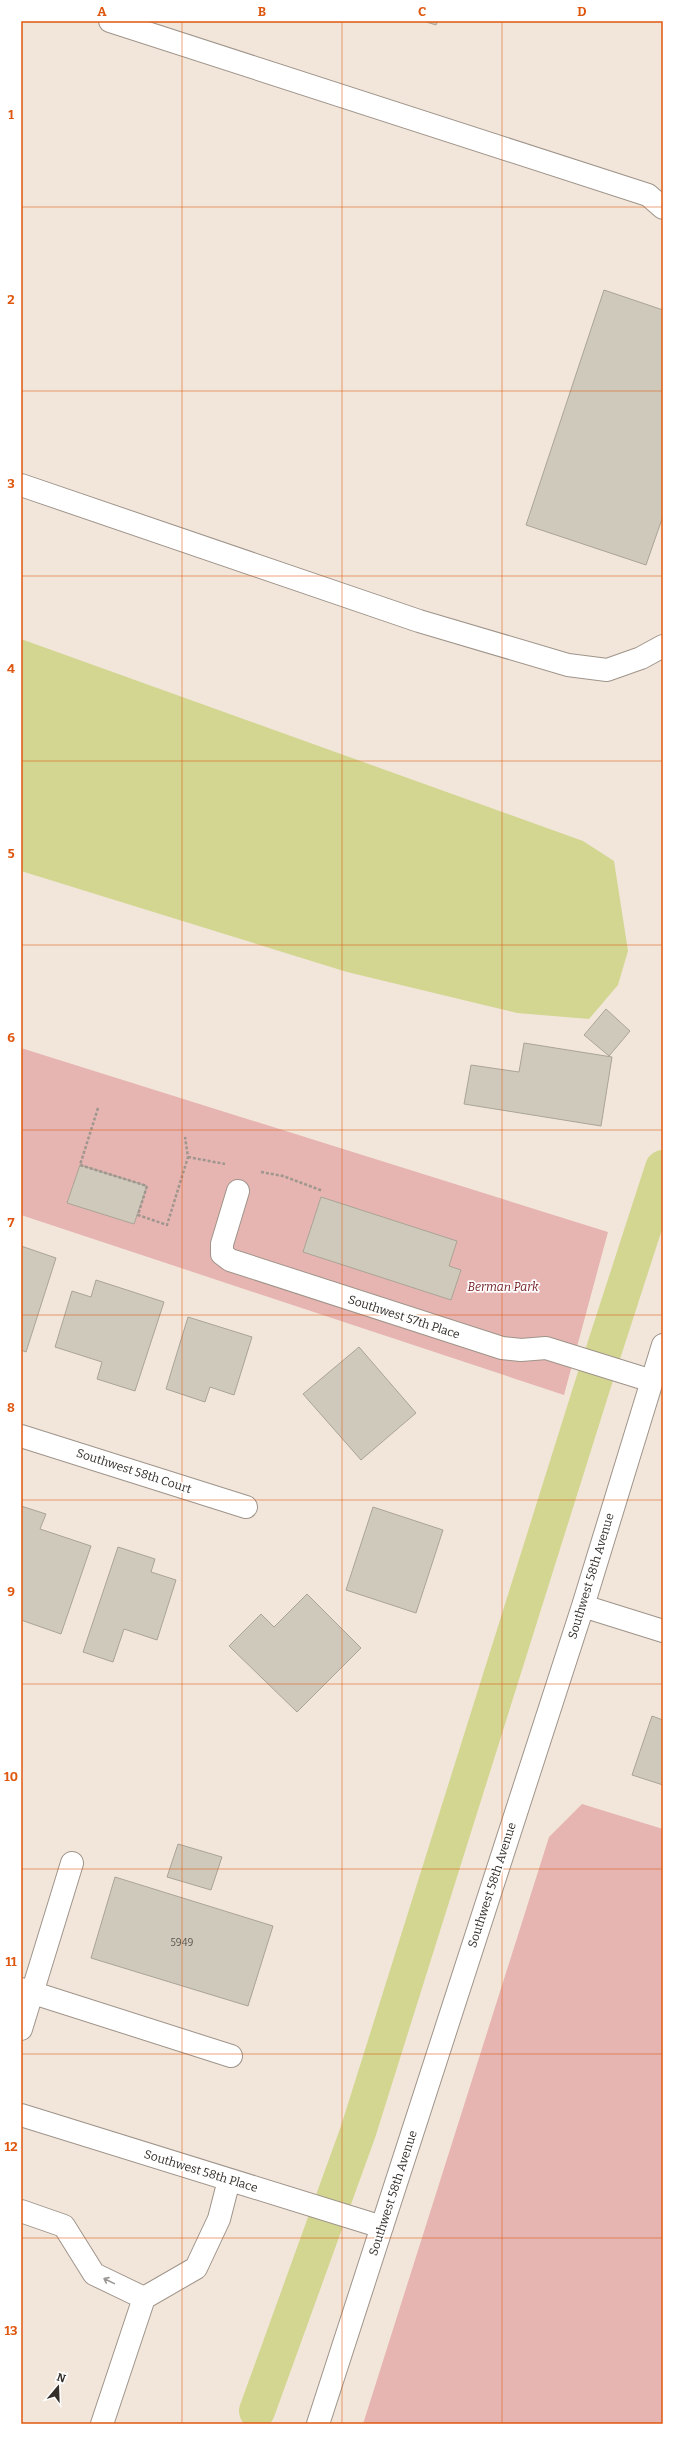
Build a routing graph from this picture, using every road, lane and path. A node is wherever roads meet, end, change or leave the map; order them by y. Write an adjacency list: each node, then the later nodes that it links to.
1 (110, 21): 2 (street)
2 (663, 208)
3 (21, 485): 4 (street)
4 (663, 646)
5 (98, 1108): 6 (path)
6 (185, 1137)
7 (238, 1190): 9 (street, Southwest 57th Place)
8 (663, 1345): 9 (street, Southwest 58th Avenue)
9 (644, 1379): 12 (street, Southwest 58th Avenue)
10 (21, 1436): 11 (street, Southwest 58th Court)
11 (246, 1507)
12 (582, 1606): 13 (street); 21 (street, Southwest 58th Avenue)
13 (663, 1631)
14 (72, 1863): 15 (street)
15 (27, 1991): 16 (street); 17 (street)
16 (21, 2029)
17 (231, 2056)
18 (21, 2115): 19 (street, Southwest 58th Place)
19 (229, 2180): 21 (street, Southwest 58th Place); 22 (street)
20 (21, 2211): 22 (street, one-way to 20)
21 (382, 2227): 24 (street, Southwest 58th Avenue)
22 (144, 2298): 23 (street)
23 (102, 2424)
24 (318, 2424)

